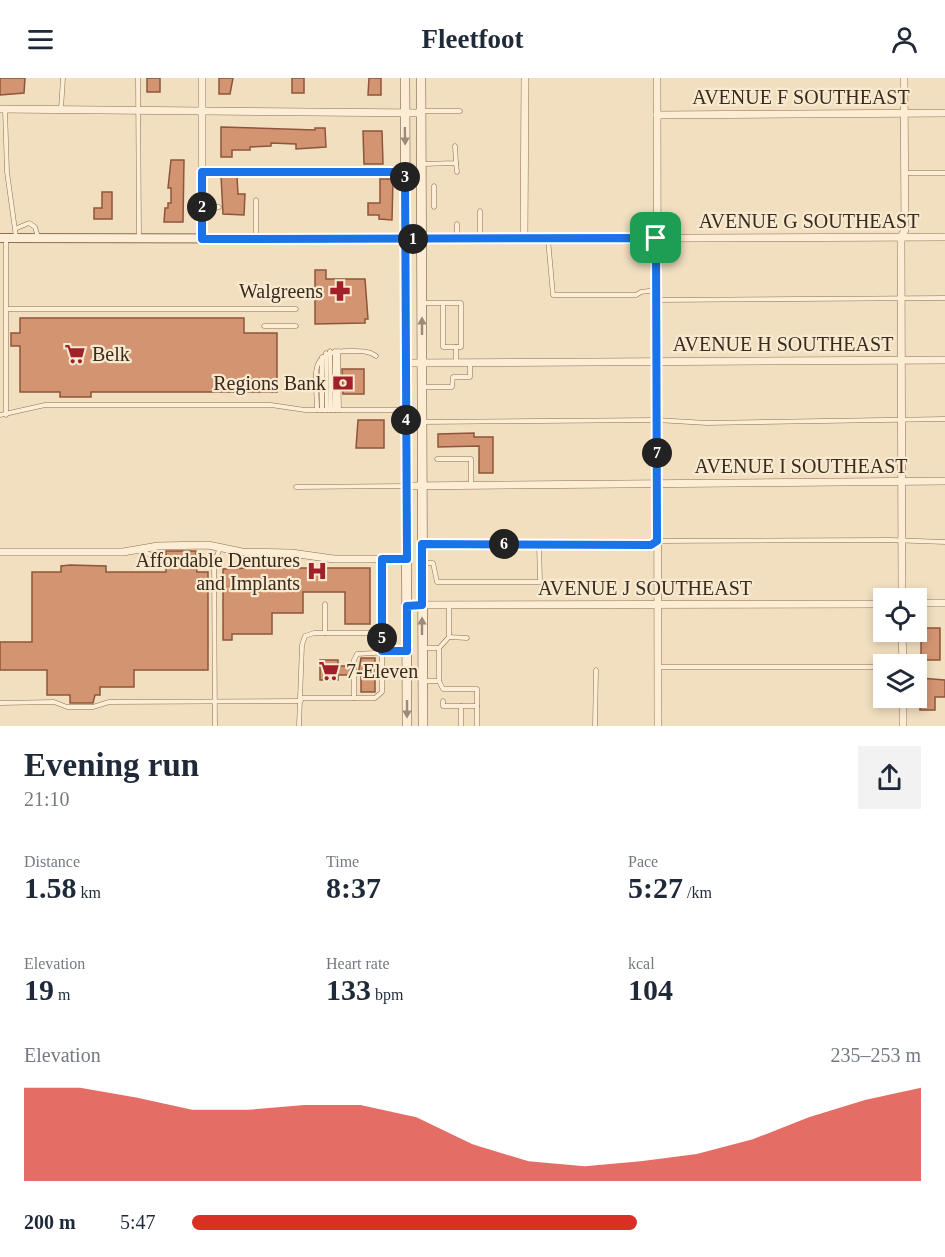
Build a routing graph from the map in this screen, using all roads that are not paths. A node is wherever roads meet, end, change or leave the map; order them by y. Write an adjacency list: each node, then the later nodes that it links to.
1 (63, 78): 10 (lane)
2 (138, 78): 11 (lane)
3 (202, 78): 12 (street)
4 (405, 78): 17 (main road)
5 (421, 78): 14 (main road)
6 (525, 78): 50 (street)
7 (657, 78): 18 (street)
8 (904, 78): 15 (street)
9 (2, 109): 10 (street); 36 (lane)
10 (62, 110): 11 (street)
11 (138, 111): 12 (street); 43 (lane)
12 (202, 111): 17 (street); 22 (street)
13 (460, 111): 14 (lane)
14 (421, 112): 17 (street); 21 (main road)
15 (904, 113): 16 (street, AVENUE F SOUTHEAST); 18 (street, AVENUE F SOUTHEAST); 25 (street)
16 (945, 113)
17 (405, 114): 23 (main road, one-way to 23)
18 (657, 114): 42 (street)
19 (455, 146): 20 (lane)
20 (456, 163): 21 (lane); 24 (lane)
21 (421, 164): 28 (main road)
22 (202, 172): 23 (lane); 31 (street)
23 (405, 172): 46 (main road)
24 (457, 172)
25 (905, 173): 26 (lane); 37 (street)
26 (945, 173)
27 (434, 186): 29 (lane)
28 (421, 194): 29 (lane); 47 (main road)
29 (434, 194): 33 (lane)
30 (256, 200): 45 (lane)
31 (202, 207): 32 (lane); 44 (street)
32 (219, 207)
33 (434, 207)
34 (480, 211): 49 (lane)
35 (457, 224): 48 (lane)
36 (17, 228): 40 (lane); 41 (lane)
37 (901, 237): 38 (street, AVENUE G SOUTHEAST); 42 (street, AVENUE G SOUTHEAST); 55 (street)
38 (945, 237)
39 (3, 238): 40 (street); 58 (lane)
40 (16, 238): 41 (street)
41 (39, 238): 43 (street)
42 (656, 238): 51 (street, AVENUE G SOUTHEAST); 52 (street)
43 (139, 239): 44 (street)
44 (202, 239): 45 (street)
45 (256, 239): 46 (street)
46 (405, 239): 47 (street); 69 (main road)
47 (421, 239): 48 (street, AVENUE G SOUTHEAST); 56 (main road)
48 (457, 239): 49 (street, AVENUE G SOUTHEAST)
49 (480, 239): 50 (street, AVENUE G SOUTHEAST)
50 (524, 239): 51 (street, AVENUE G SOUTHEAST)
51 (548, 239): 52 (lane)
52 (656, 291): 54 (street)
53 (945, 298): 55 (lane)
54 (656, 300): 55 (lane); 67 (street)
55 (901, 300): 65 (street)
56 (422, 303): 57 (lane); 70 (main road, one-way to 56)
57 (443, 303): 62 (lane); 62 (lane)
58 (7, 309): 59 (lane); 75 (lane)
59 (296, 309)
60 (264, 326): 61 (lane)
61 (296, 326)
62 (456, 346): 71 (lane)
63 (332, 352): 64 (lane); 73 (lane); 73 (lane); 73 (lane)
64 (376, 356)
65 (902, 360): 66 (street, AVENUE H SOUTHEAST); 67 (street, AVENUE H SOUTHEAST); 78 (street)
66 (945, 360)
67 (656, 361): 68 (street, AVENUE H SOUTHEAST); 77 (street)
68 (470, 362): 71 (street, AVENUE H SOUTHEAST); 72 (lane)
69 (406, 363): 70 (street, AVENUE H SOUTHEAST); 74 (main road)
70 (422, 363): 71 (street, AVENUE H SOUTHEAST); 72 (main road)
71 (456, 363)
72 (422, 387): 79 (main road)
73 (329, 410): 74 (lane); 75 (lane)
74 (406, 410): 86 (main road)
75 (3, 415)
76 (945, 419): 78 (lane)
77 (657, 420): 78 (lane); 79 (lane); 83 (street)
78 (902, 421): 82 (street)
79 (422, 423): 85 (main road)
80 (436, 459): 84 (lane)
81 (945, 481): 82 (street, AVENUE I SOUTHEAST)
82 (902, 482): 83 (street, AVENUE I SOUTHEAST); 89 (street)
83 (657, 483): 84 (street, AVENUE I SOUTHEAST); 88 (street)
84 (471, 484): 85 (street, AVENUE I SOUTHEAST)
85 (421, 485): 86 (street, AVENUE I SOUTHEAST); 91 (main road)
86 (406, 486): 87 (lane); 98 (main road)
87 (296, 487)
88 (657, 541): 89 (lane); 92 (lane); 107 (street)
89 (902, 542): 90 (lane); 100 (street)
90 (945, 542)
91 (422, 544): 92 (lane); 99 (main road)
92 (539, 544): 99 (lane)
93 (220, 547): 94 (street); 96 (lane); 97 (street)
94 (140, 549): 95 (street); 96 (lane)
95 (0, 552)
96 (214, 559): 124 (lane)
97 (382, 559): 98 (street); 110 (lane)
98 (407, 559): 108 (main road)
99 (422, 563): 105 (main road)
100 (902, 588)
101 (927, 603): 102 (street)
102 (945, 603)
103 (325, 604): 109 (lane)
104 (873, 604): 107 (street, AVENUE J SOUTHEAST)
105 (422, 605): 106 (street, AVENUE J SOUTHEAST); 108 (street, AVENUE J SOUTHEAST); 113 (main road, one-way to 105)
106 (449, 605): 107 (street, AVENUE J SOUTHEAST); 111 (lane)
107 (657, 605): 118 (street)
108 (407, 606): 116 (main road)
109 (325, 633): 110 (lane); 123 (lane)
110 (382, 633): 115 (lane)
111 (449, 637): 112 (lane); 114 (lane)
112 (467, 638)
113 (423, 648): 114 (lane); 120 (main road)
114 (439, 648): 121 (lane)
115 (382, 651): 116 (lane); 122 (lane); 122 (lane)
116 (407, 651): 132 (main road, one-way to 132)
117 (873, 667): 118 (lane)
118 (658, 668): 137 (street)
119 (596, 670): 136 (lane)
120 (423, 681): 121 (lane); 133 (main road)
121 (439, 681): 128 (lane)
122 (354, 698): 123 (lane)
123 (301, 700): 124 (lane); 131 (lane)
124 (215, 701): 126 (lane); 130 (lane)
125 (443, 701): 127 (lane)
126 (0, 703)
127 (459, 704): 128 (lane); 134 (lane)
128 (477, 706): 135 (lane)
129 (903, 708): 138 (street)
130 (215, 726)
131 (300, 726)
132 (407, 726)
133 (423, 726)
134 (461, 726)
135 (477, 726)
136 (595, 726)
137 (658, 726)
138 (903, 726)

